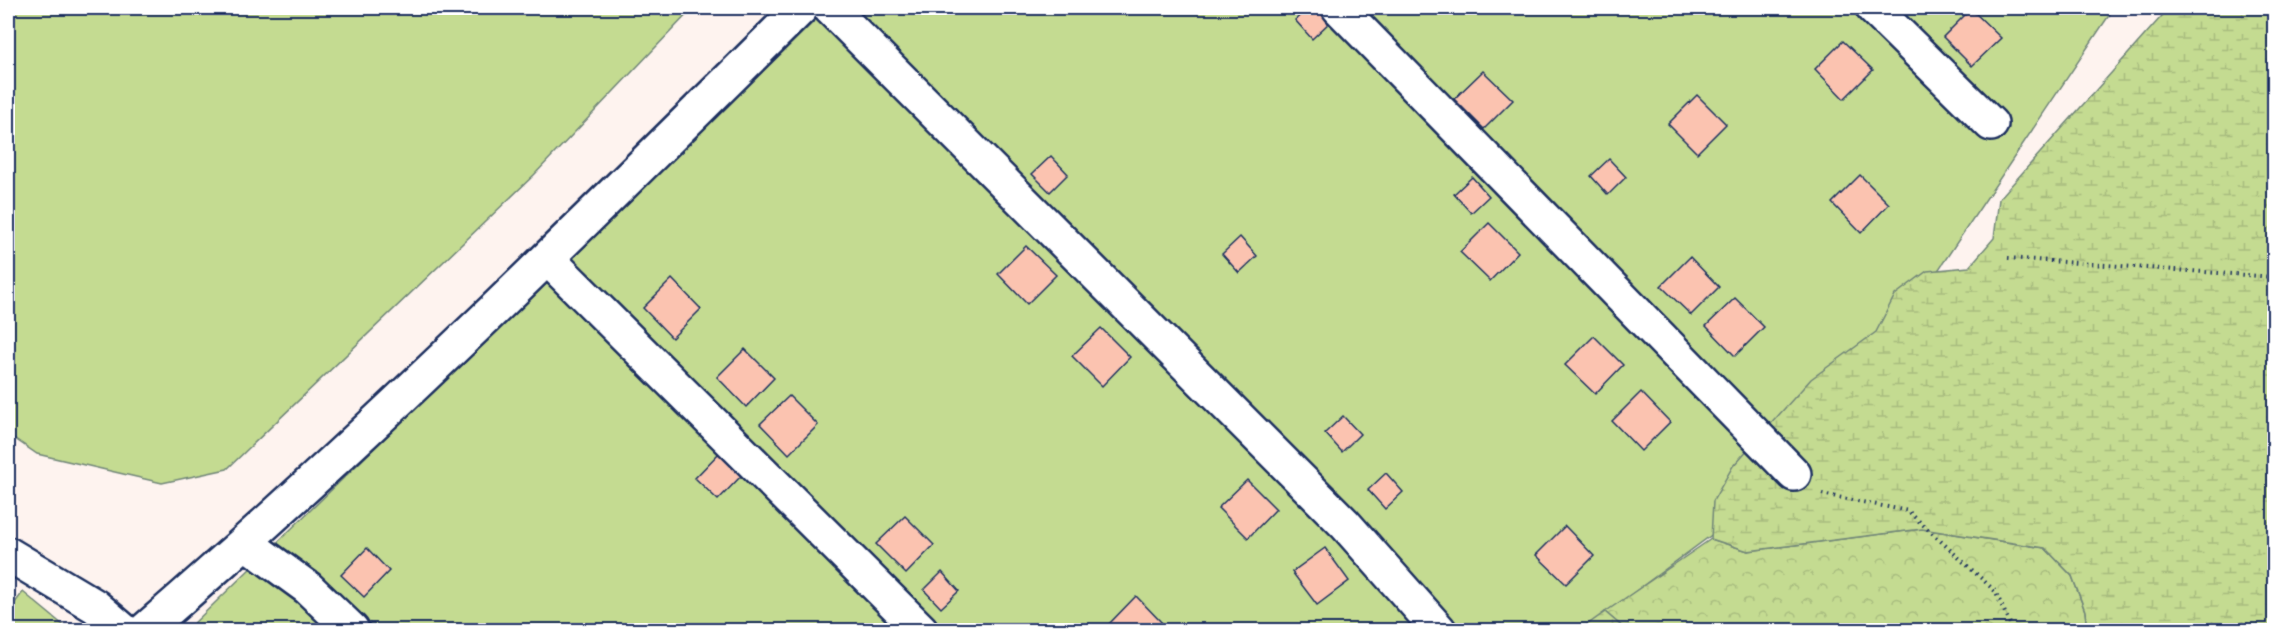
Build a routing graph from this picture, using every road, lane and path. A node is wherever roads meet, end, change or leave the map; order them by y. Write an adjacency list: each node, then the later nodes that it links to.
1 (801, 8): 7 (street)
2 (830, 8): 16 (street)
3 (1339, 8): 9 (street)
4 (1873, 8): 5 (street)
5 (1991, 124)
6 (2008, 258): 8 (path)
7 (548, 259): 10 (street); 15 (street)
8 (2274, 277)
9 (1804, 484): 17 (path)
10 (246, 543): 13 (street); 14 (street)
11 (8, 554): 12 (street)
12 (123, 630)
13 (145, 630)
14 (351, 630)
15 (921, 630)
16 (1439, 630)
17 (2013, 630)

